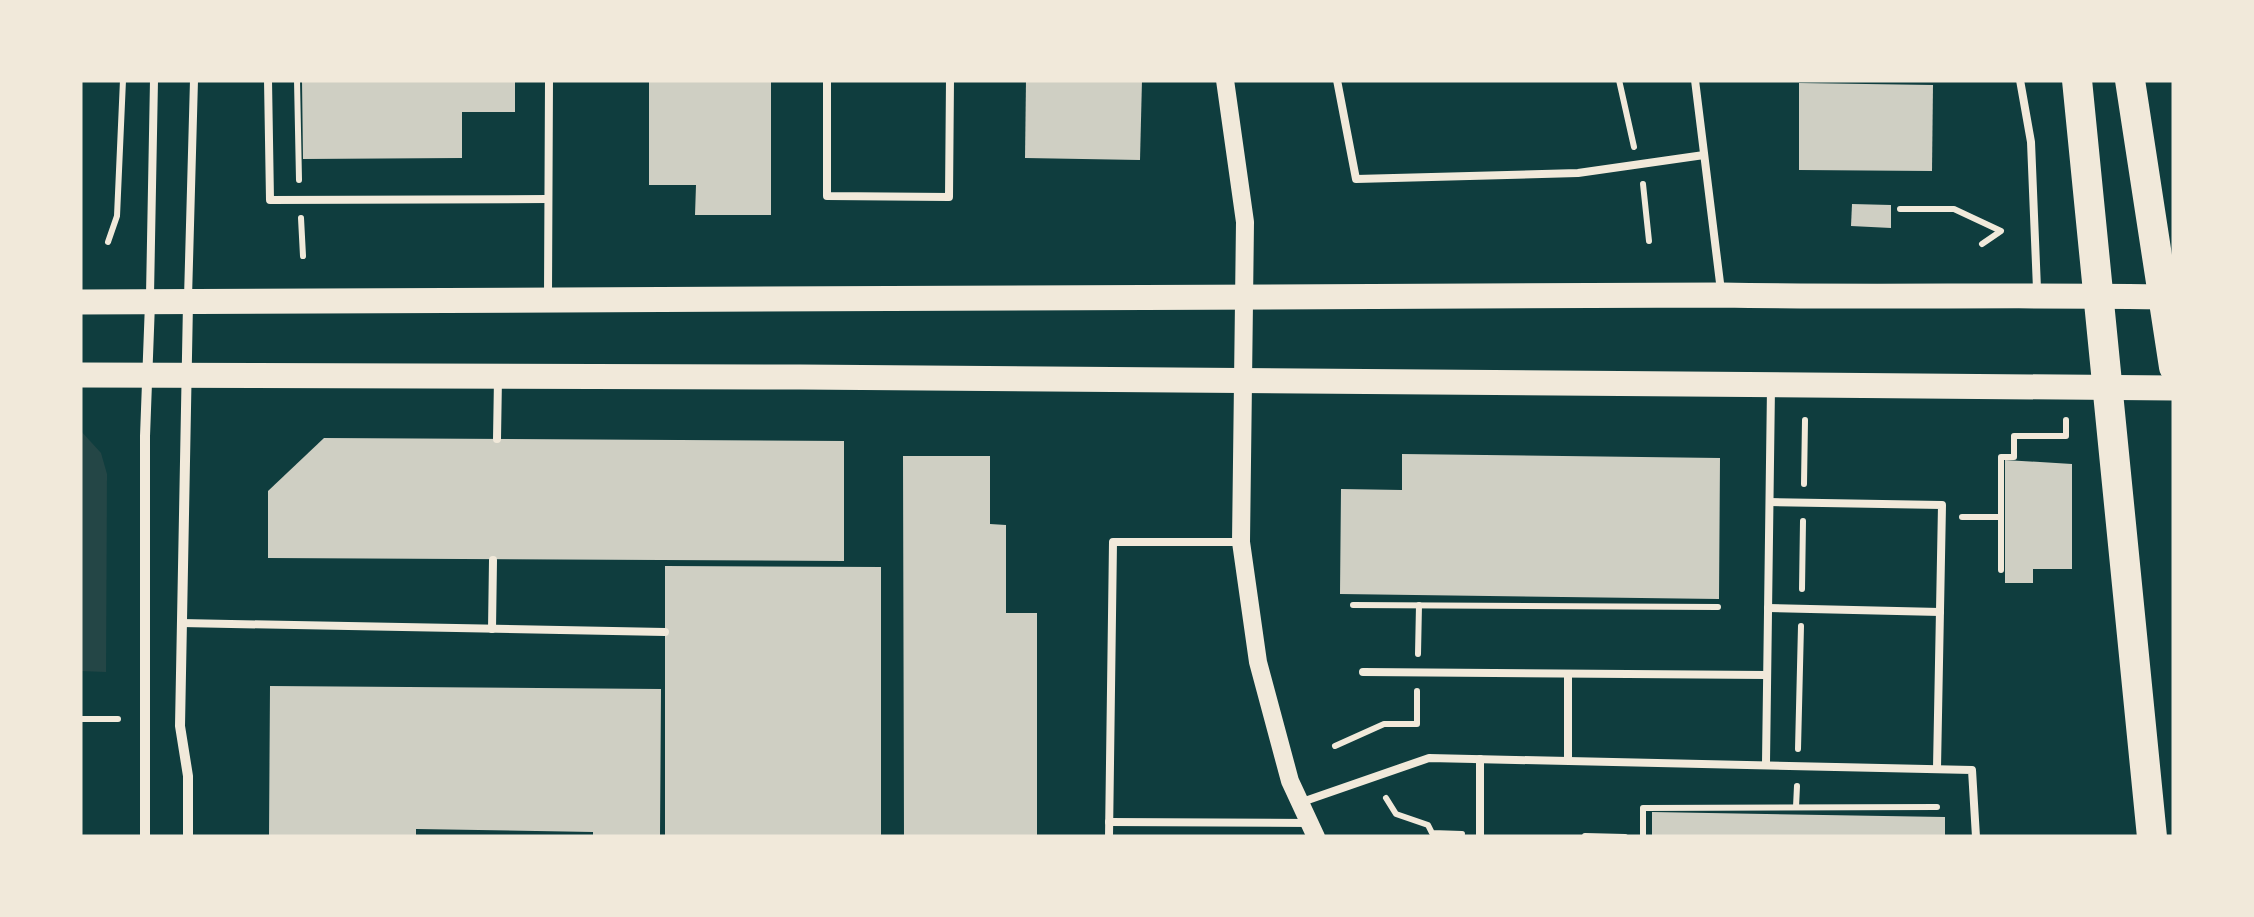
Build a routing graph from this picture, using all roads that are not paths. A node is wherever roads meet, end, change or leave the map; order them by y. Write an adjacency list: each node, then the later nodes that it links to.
1 (154, 80): 20 (lane)
2 (194, 80): 21 (lane)
3 (268, 80): 14 (lane)
4 (548, 80): 14 (lane)
5 (827, 80): 6 (lane)
6 (950, 80)
7 (1226, 80): 18 (street)
8 (1337, 80): 13 (lane)
9 (1695, 80): 13 (lane)
10 (2020, 80): 15 (lane)
11 (2077, 80): 57 (highway)
12 (2130, 80): 23 (highway)
13 (1704, 155): 16 (lane)
14 (548, 199): 22 (lane)
15 (2037, 294): 16 (main road); 17 (main road)
16 (1722, 296): 18 (main road)
17 (2174, 297)
18 (1244, 299): 22 (main road); 28 (street)
19 (80, 302): 20 (main road)
20 (150, 302): 21 (main road); 25 (street)
21 (188, 302): 22 (main road); 26 (street)
22 (548, 302)
23 (2174, 367)
24 (80, 375): 25 (main road)
25 (147, 375): 26 (main road); 51 (street)
26 (186, 375): 27 (main road); 37 (street)
27 (498, 376): 28 (main road); 31 (lane)
28 (1242, 381): 29 (main road); 33 (street)
29 (1772, 386): 30 (main road); 32 (lane)
30 (2174, 388)
31 (496, 439)
32 (1770, 502): 35 (lane); 36 (lane)
33 (1241, 542): 47 (street); 48 (lane)
34 (493, 560): 38 (lane)
35 (1768, 608): 36 (lane); 42 (lane)
36 (1940, 612): 46 (lane)
37 (181, 623): 38 (lane); 52 (street)
38 (492, 628): 39 (lane)
39 (665, 632)
40 (1364, 672): 41 (lane)
41 (1568, 674): 42 (lane); 44 (lane)
42 (1767, 675): 45 (lane)
43 (1480, 759): 44 (lane); 47 (lane); 55 (lane)
44 (1568, 760): 45 (lane)
45 (1766, 763): 46 (lane)
46 (1937, 768): 56 (lane)
47 (1300, 803): 50 (street)
48 (1109, 822): 49 (lane); 53 (lane)
49 (1215, 822): 50 (lane); 54 (lane)
50 (1313, 830)
51 (146, 837)
52 (188, 837)
53 (1109, 837)
54 (1220, 837)
55 (1480, 837)
56 (1976, 837)
57 (2152, 837)

